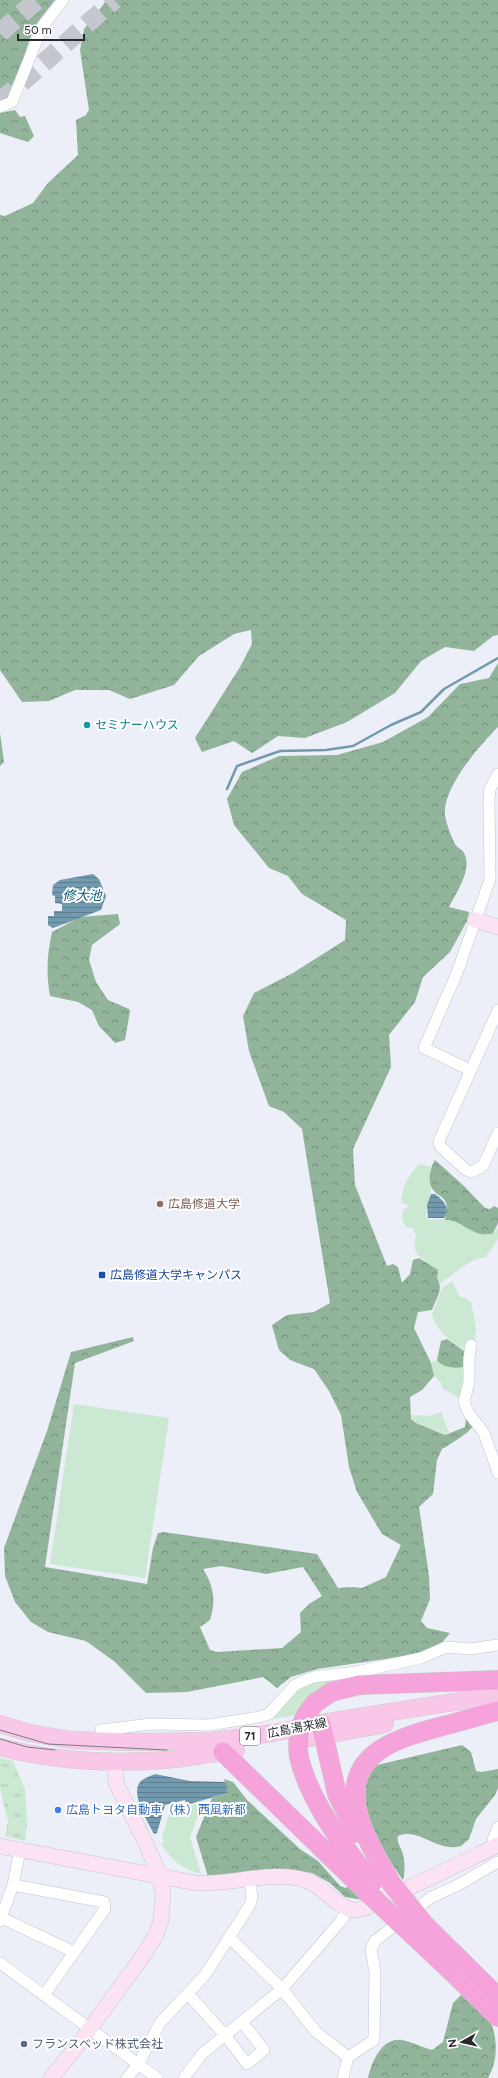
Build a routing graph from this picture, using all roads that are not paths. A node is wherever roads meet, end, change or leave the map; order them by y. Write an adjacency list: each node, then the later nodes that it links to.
1 (63, 0): 2 (street)
2 (0, 107)
3 (498, 774): 4 (street)
4 (494, 829): 5 (street)
5 (494, 879): 6 (street)
6 (475, 920): 7 (street); 9 (street)
7 (498, 927)
8 (498, 1010): 9 (street)
9 (470, 1070): 10 (street)
10 (498, 1133)
11 (471, 1345): 12 (street)
12 (498, 1473)
13 (498, 1645): 20 (street)
14 (498, 1680): 32 (highway, bridge)
15 (498, 1695): 19 (main road, 広島湯来線 / 71)
16 (498, 1706): 19 (main road, 広島湯来線 / 71)
17 (498, 1711): 32 (highway)
18 (0, 1724): 20 (main road, 広島湯来線 / 71)
19 (323, 1730): 20 (main road, 広島湯来線 / 71); 22 (main road, 広島湯来線 / 71); 32 (highway)
20 (101, 1742)
21 (0, 1747): 23 (main road, 広島湯来線 / 71)
22 (223, 1752): 23 (main road, 広島湯来線 / 71); 32 (highway)
23 (115, 1761): 29 (street)
24 (498, 1827): 26 (street)
25 (0, 1846): 27 (street)
26 (496, 1846): 33 (street)
27 (20, 1850): 29 (street); 31 (street)
28 (498, 1862): 45 (street)
29 (160, 1876): 30 (street); 43 (street)
30 (250, 1880): 33 (street); 35 (street)
31 (13, 1884): 34 (street); 36 (street)
32 (378, 1887): 41 (highway, bridge); 41 (highway, bridge)
33 (348, 1909): 38 (street)
34 (1, 1919): 36 (street)
35 (229, 1937): 38 (street); 39 (street)
36 (74, 1952): 40 (street)
37 (0, 1963): 40 (street)
38 (282, 1989): 42 (street); 45 (street)
39 (188, 1994): 44 (street); 46 (street)
40 (44, 1995): 43 (street)
41 (494, 2003)
42 (242, 2022): 44 (street); 44 (street)
43 (90, 2029): 46 (street); 47 (street)
44 (225, 2035): 50 (street)
45 (348, 2057): 51 (street)
46 (138, 2064): 48 (street); 49 (street)
47 (51, 2078)
48 (127, 2078)
49 (157, 2078)
50 (184, 2078)
51 (343, 2078)

